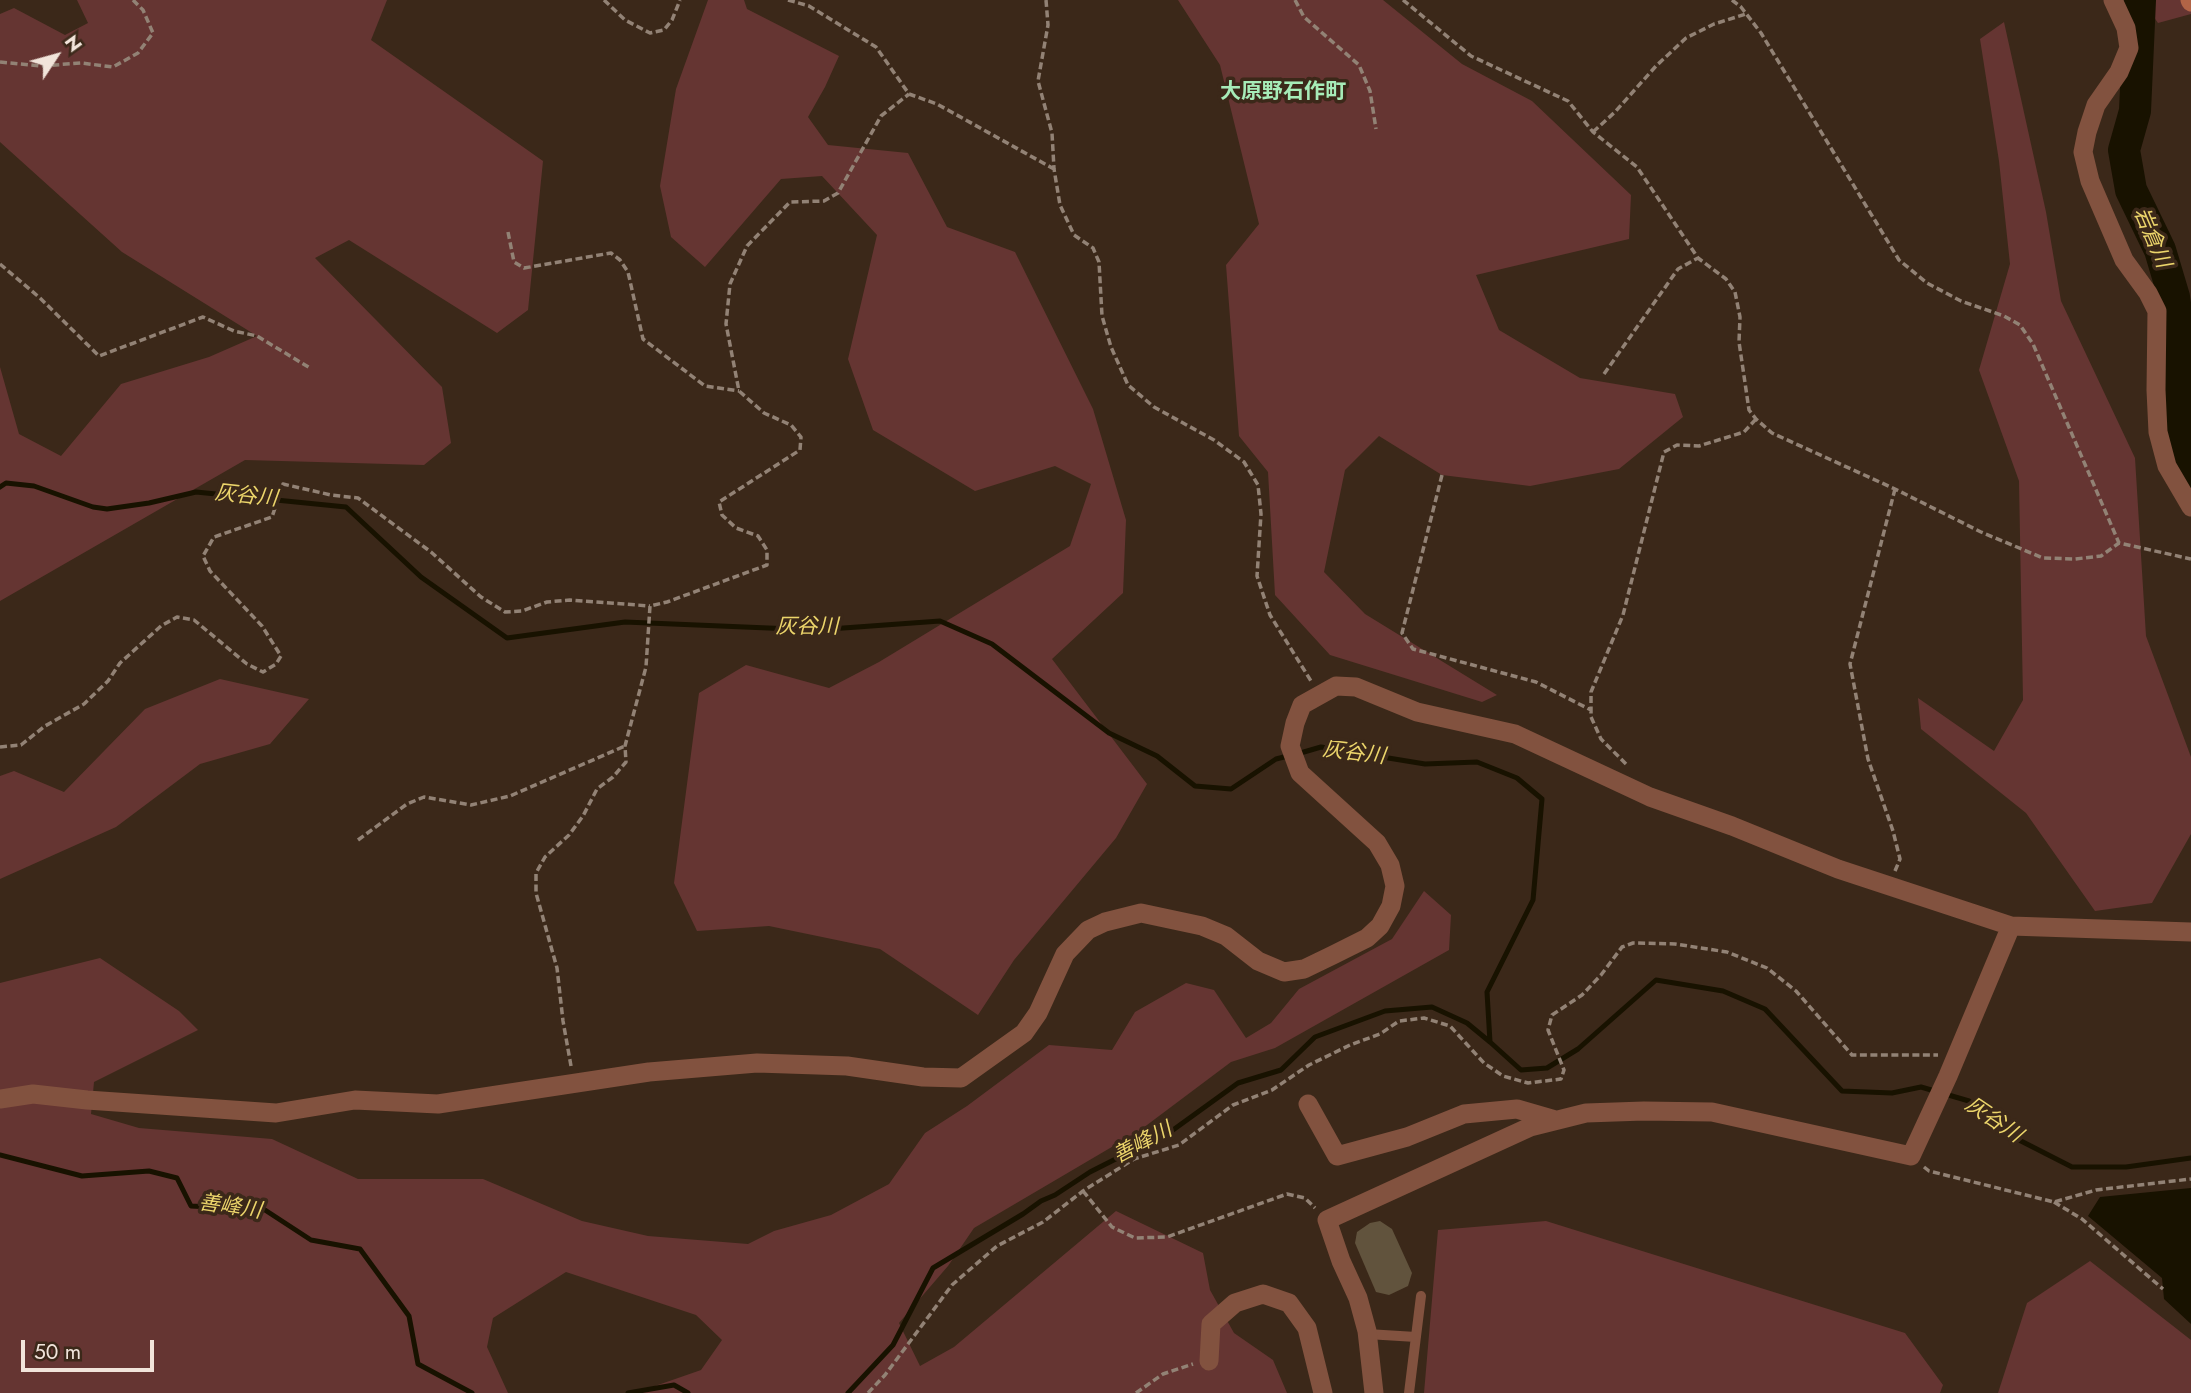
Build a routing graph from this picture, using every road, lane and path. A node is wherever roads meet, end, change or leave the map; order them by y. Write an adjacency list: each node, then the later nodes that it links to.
1 (132, 0): 11 (path)
2 (604, 0): 3 (path)
3 (680, 0)
4 (788, 0): 12 (path)
5 (1046, 0): 15 (path)
6 (1295, 0): 13 (path)
7 (1403, 0): 14 (path)
8 (1732, 0): 10 (path)
9 (2113, 0): 25 (street)
10 (1746, 14): 14 (path); 26 (path)
11 (0, 62)
12 (909, 94): 15 (path); 21 (path)
13 (1376, 129)
14 (1593, 132): 17 (path)
15 (1054, 169): 29 (path)
16 (508, 232): 21 (path)
17 (1698, 258): 20 (path); 22 (path)
18 (0, 264): 19 (path)
19 (310, 368)
20 (1604, 374)
21 (739, 391): 28 (path)
22 (1756, 419): 24 (path); 30 (path)
23 (1442, 475): 30 (path)
24 (1895, 489): 26 (path); 35 (path)
25 (2191, 507)
26 (2119, 543): 27 (path)
27 (2191, 559)
28 (650, 606): 31 (path); 32 (path)
29 (1320, 695): 35 (street); 39 (street)
30 (1591, 710): 33 (path)
31 (625, 746): 34 (path); 39 (path)
32 (0, 747)
33 (1633, 768)
34 (358, 840)
35 (1889, 886): 36 (street)
36 (2011, 926): 37 (street); 38 (street)
37 (2191, 932)
38 (1957, 1055): 43 (street); 45 (path)
39 (575, 1082): 40 (street)
40 (0, 1099)
41 (1308, 1104): 42 (street)
42 (1557, 1121): 43 (street); 47 (street)
43 (1911, 1156): 46 (path)
44 (2191, 1179): 46 (path)
45 (1083, 1191): 47 (path); 53 (path)
46 (2054, 1202): 48 (path)
47 (1327, 1220): 50 (street)
48 (2163, 1289)
49 (1421, 1297): 51 (lane)
50 (1367, 1334): 51 (lane); 56 (street)
51 (1416, 1337): 57 (lane)
52 (1209, 1361): 54 (path); 55 (street)
53 (868, 1393)
54 (1136, 1393)
55 (1322, 1393)
56 (1374, 1393)
57 (1409, 1393)

